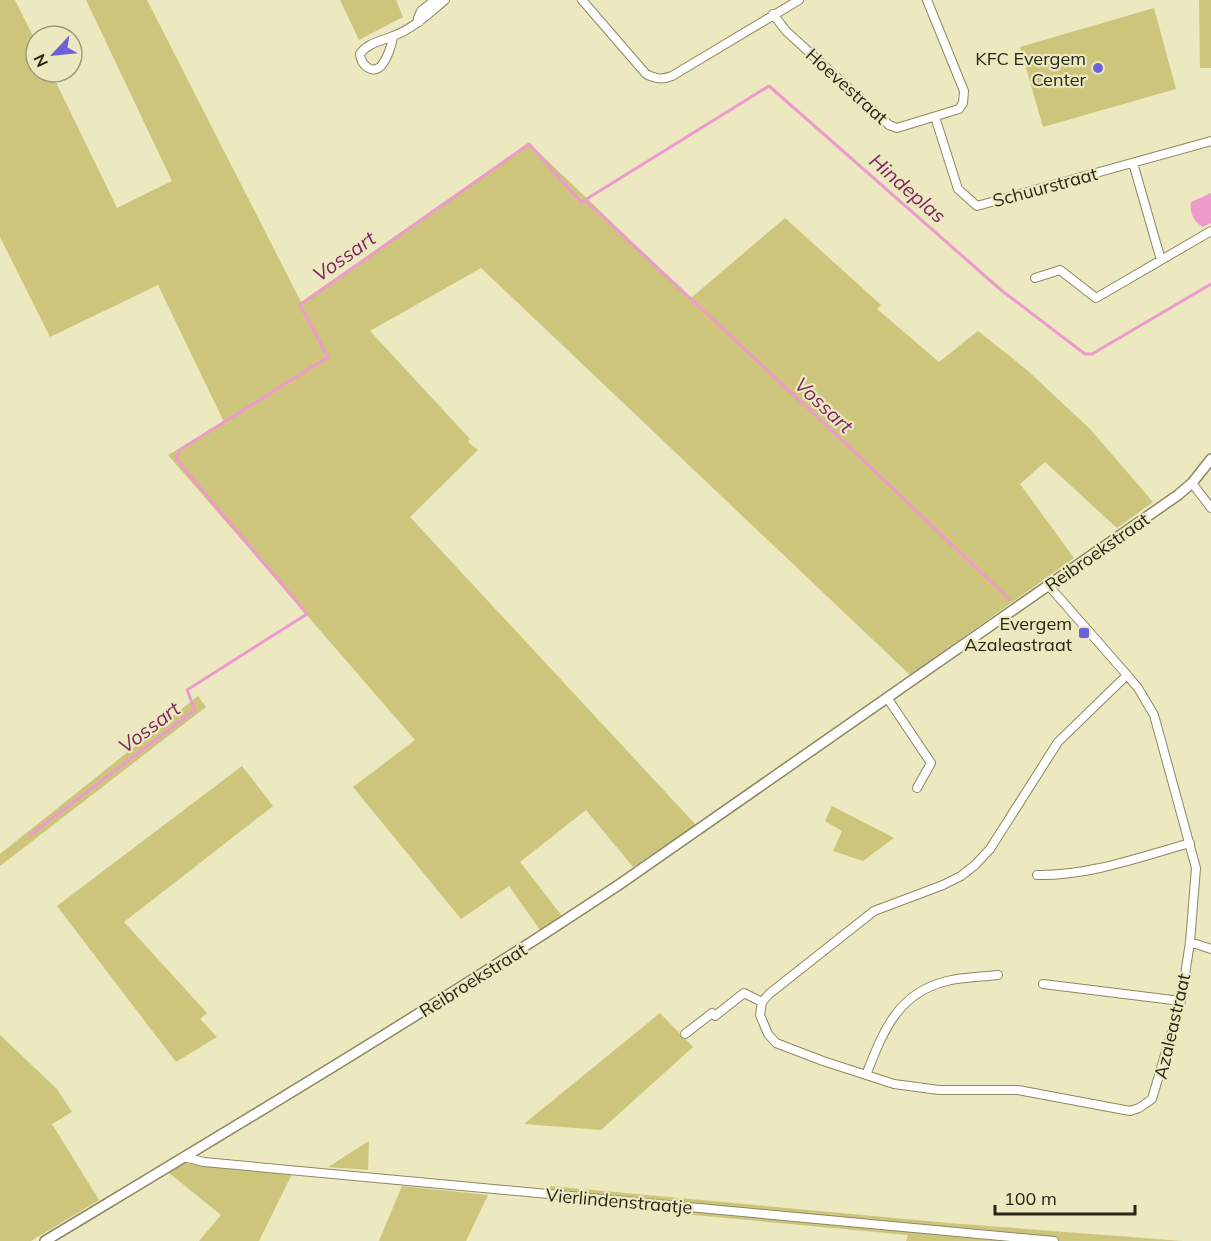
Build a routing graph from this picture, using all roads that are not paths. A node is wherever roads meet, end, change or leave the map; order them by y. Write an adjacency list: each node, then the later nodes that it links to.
1 (435, 0): 7 (street)
2 (445, 0): 7 (street)
3 (582, 0): 6 (street)
4 (799, 0): 6 (street)
5 (927, 0): 9 (street, Hoevestraat)
6 (773, 15): 9 (street, Hoevestraat)
7 (419, 22): 8 (street)
8 (393, 37): 8 (street)
9 (935, 117): 11 (street, Schuurstraat)
10 (1211, 141): 11 (street, Schuurstraat)
11 (1133, 163): 13 (street)
12 (1211, 231): 13 (street)
13 (1161, 260): 14 (street)
14 (1035, 278)
15 (1211, 459): 16 (street, Reibroekstraat)
16 (1192, 483): 17 (street); 18 (street, Reibroekstraat)
17 (1211, 508)
18 (1049, 586): 19 (street, Azaleastraat); 20 (street, Reibroekstraat)
19 (1127, 675): 22 (street, Azaleastraat); 29 (street)
20 (888, 699): 21 (street); 32 (street, Reibroekstraat)
21 (917, 788)
22 (1190, 843): 23 (street); 24 (street, Azaleastraat)
23 (1037, 875)
24 (1190, 942): 25 (street); 28 (street, Azaleastraat)
25 (1211, 949)
26 (998, 975): 31 (street)
27 (1043, 984): 28 (street)
28 (1181, 1001): 31 (street, Azaleastraat)
29 (762, 1002): 30 (street); 31 (street, Azaleastraat)
30 (685, 1034)
31 (866, 1074)
32 (184, 1157): 33 (street, Reibroekstraat); 34 (street, Vierlindenstraatje)
33 (45, 1241)
34 (1054, 1241)

